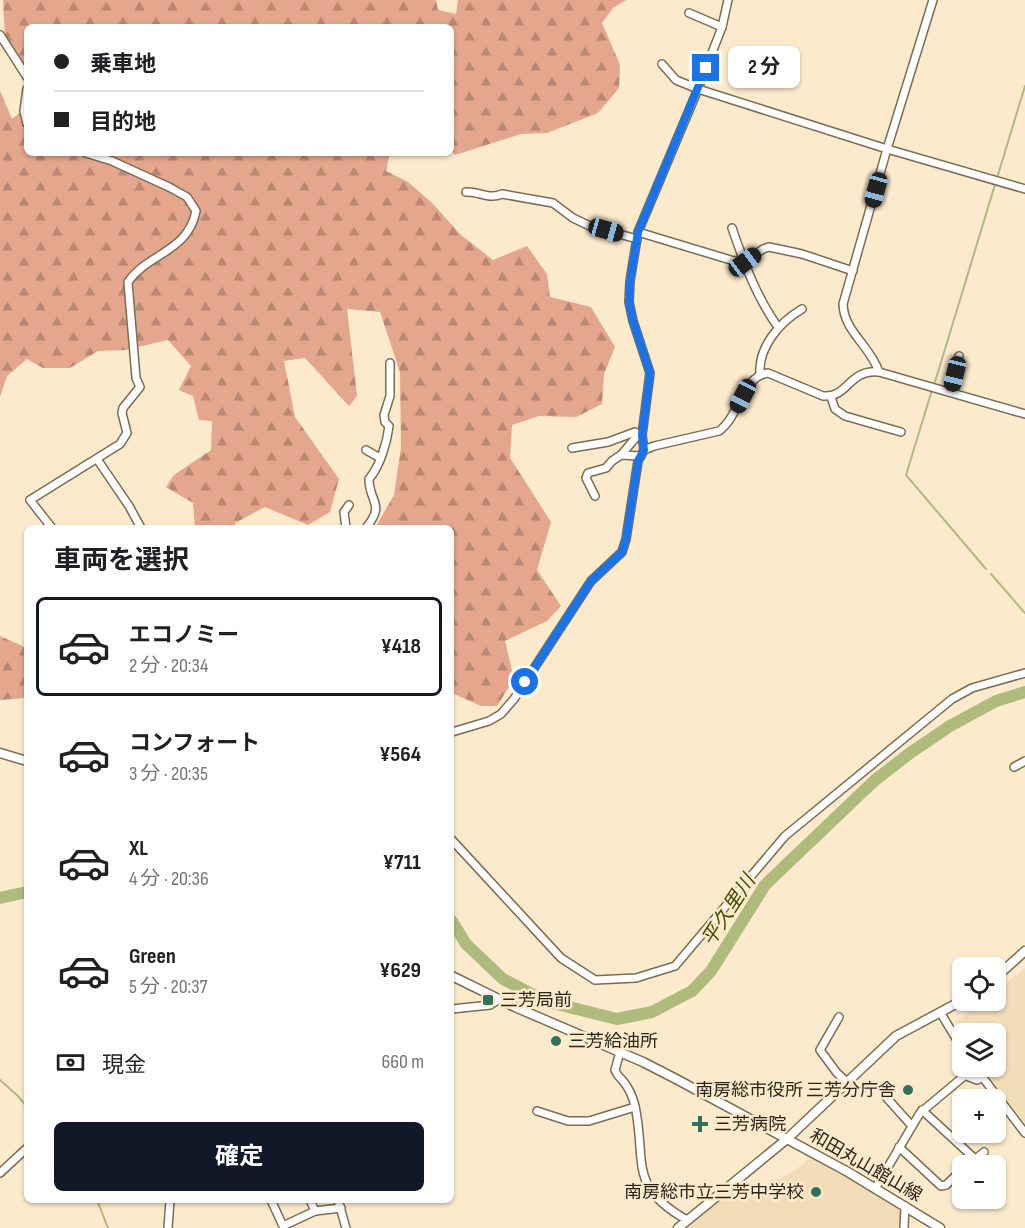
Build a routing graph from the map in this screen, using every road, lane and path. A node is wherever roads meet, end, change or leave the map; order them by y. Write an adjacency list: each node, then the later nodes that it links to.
1 (728, 0): 4 (street)
2 (933, 0): 9 (street)
3 (689, 13): 4 (street)
4 (722, 27): 8 (street)
5 (0, 35): 7 (street)
6 (662, 64): 8 (street)
7 (24, 72)
8 (698, 89): 9 (street); 14 (street)
9 (887, 149): 11 (street); 16 (street)
10 (96, 156): 32 (street)
11 (1025, 189)
12 (466, 192): 14 (street)
13 (732, 228): 15 (street)
14 (637, 236): 15 (street); 29 (street)
15 (745, 262): 16 (street); 18 (street)
16 (853, 271): 21 (street)
17 (802, 309): 18 (street)
18 (778, 327): 22 (street)
19 (959, 356): 23 (street)
20 (390, 363): 31 (street)
21 (879, 372): 23 (street); 24 (street)
22 (760, 374): 24 (street); 29 (street)
23 (950, 391): 25 (street)
24 (831, 397): 26 (street)
25 (1025, 414)
26 (901, 432)
27 (572, 448): 30 (street)
28 (366, 450): 31 (street)
29 (642, 453): 30 (street); 40 (street)
30 (621, 455): 33 (street)
31 (380, 458): 38 (street)
32 (97, 459): 35 (street); 36 (street)
33 (595, 496)
34 (349, 505): 37 (street)
35 (50, 525)
36 (139, 525)
37 (346, 525)
38 (368, 525)
39 (1025, 673): 45 (street)
40 (454, 731)
41 (0, 753): 42 (main road)
42 (24, 760)
43 (1025, 761): 44 (street)
44 (1014, 767)
45 (454, 842)
46 (1025, 951): 47 (main road)
47 (1006, 967)
48 (454, 977): 49 (main road, 和田丸山館山線)
49 (499, 999): 51 (street); 55 (main road, 和田丸山館山線)
50 (952, 1006): 52 (main road)
51 (454, 1009)
52 (940, 1012): 54 (street); 59 (main road)
53 (839, 1017): 59 (street)
54 (952, 1032)
55 (620, 1053): 61 (street); 66 (main road, 和田丸山館山線)
56 (962, 1077): 62 (street)
57 (969, 1077): 58 (street)
58 (983, 1077): 65 (street)
59 (847, 1082): 66 (main road)
60 (886, 1097): 64 (street)
61 (635, 1107): 63 (street); 81 (street)
62 (922, 1110): 64 (street); 70 (street)
63 (537, 1111)
64 (911, 1125): 67 (street)
65 (1025, 1133)
66 (787, 1139): 74 (main road, 和田丸山館山線); 81 (main road)
67 (899, 1147): 73 (street); 74 (street)
68 (24, 1151): 72 (street)
69 (984, 1152): 71 (street)
70 (971, 1155)
71 (979, 1155)
72 (0, 1173)
73 (952, 1179)
74 (876, 1187): 79 (main road, 和田丸山館山線)
75 (170, 1203): 82 (street)
76 (272, 1203): 80 (street)
77 (311, 1203): 80 (street)
78 (339, 1204): 80 (street); 83 (street)
79 (906, 1206): 85 (street); 86 (main road, 和田丸山館山線)
80 (315, 1211)
81 (687, 1220): 84 (main road)
82 (168, 1228)
83 (345, 1228)
84 (678, 1228)
85 (904, 1228)
86 (940, 1228)

